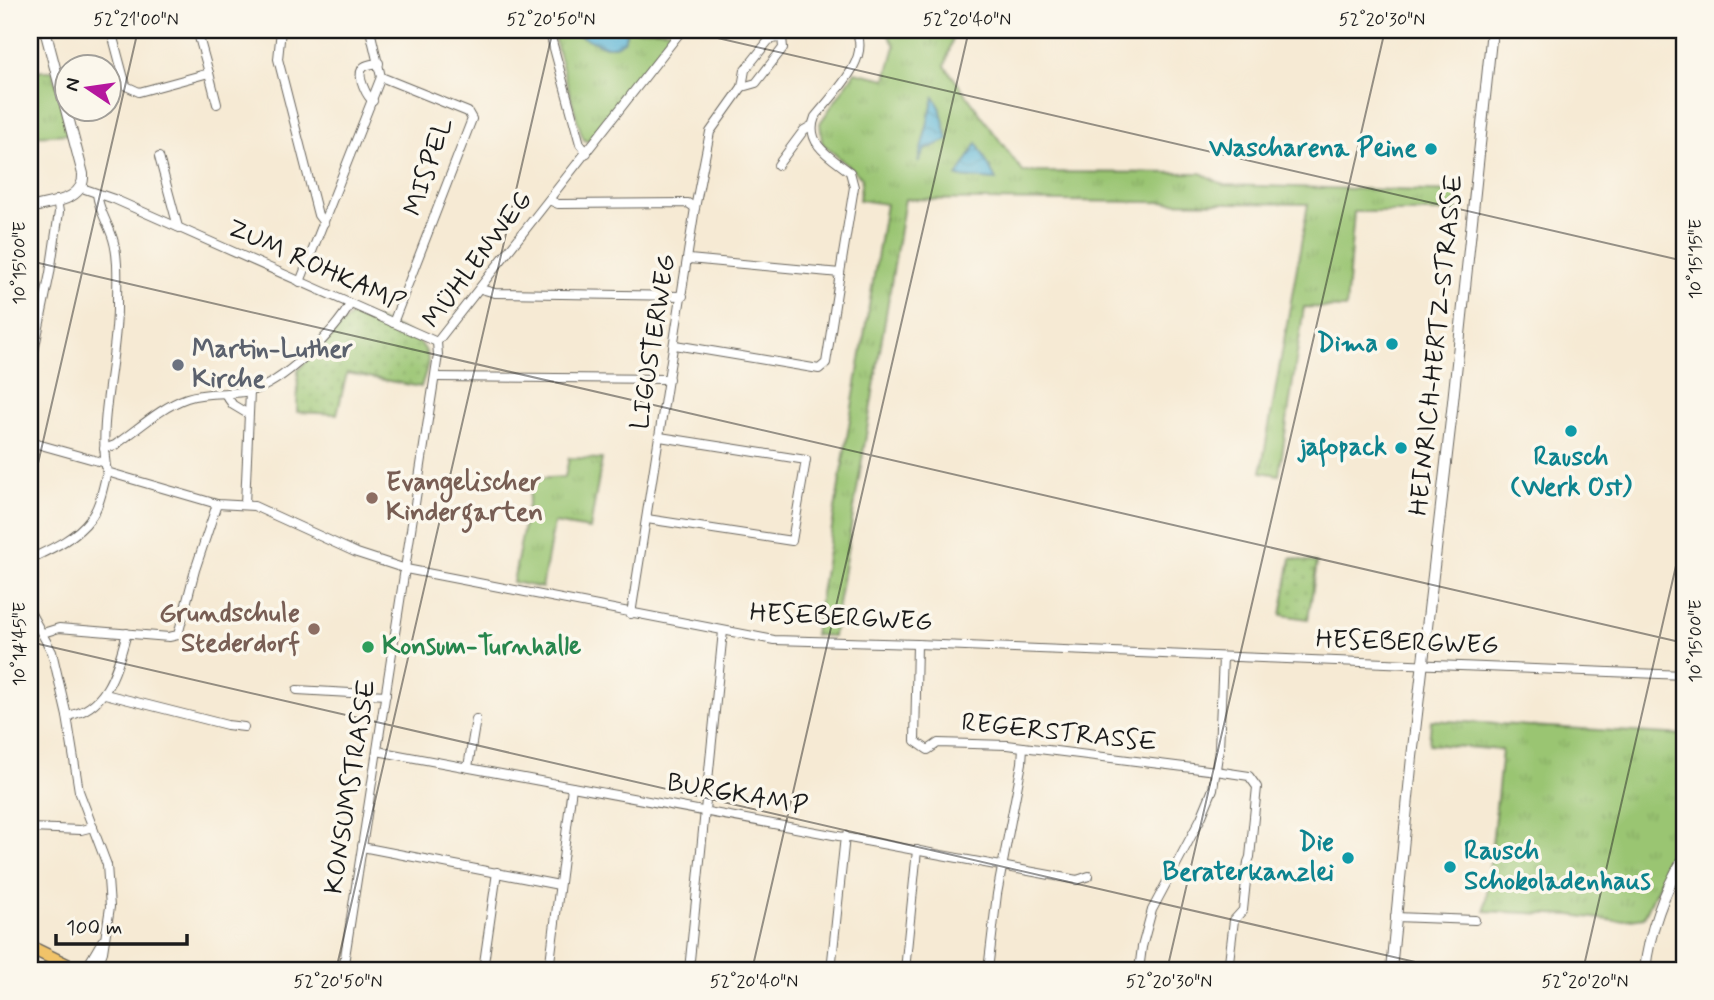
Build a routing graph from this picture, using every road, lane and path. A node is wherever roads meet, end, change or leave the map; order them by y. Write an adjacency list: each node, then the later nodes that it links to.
1 (45, 30): 21 (street)
2 (111, 30): 12 (street)
3 (197, 30): 12 (street)
4 (281, 30): 27 (street)
5 (370, 30): 11 (street)
6 (549, 30): 18 (street)
7 (682, 30): 18 (street, MÜHLENWEG)
8 (855, 30): 17 (street)
9 (1492, 30): 60 (street, HEINRICH-HERTZ-STRASSE)
10 (785, 33): 14 (street, LIGUSTERWEG); 14 (street, LIGUSTERWEG)
11 (379, 63): 13 (street); 15 (street)
12 (209, 73): 16 (street)
13 (381, 77): 15 (street); 35 (street, MISPEL)
14 (741, 87): 26 (street, LIGUSTERWEG)
15 (373, 101): 27 (street)
16 (217, 104)
17 (811, 126): 20 (street); 30 (street)
18 (587, 153): 23 (street, MÜHLENWEG)
19 (159, 157): 28 (street)
20 (778, 165)
21 (82, 188): 22 (street, ZUM ROHKAMP); 24 (street)
22 (97, 194): 28 (street, ZUM ROHKAMP); 46 (street)
23 (550, 200): 26 (street); 32 (street, MÜHLENWEG)
24 (57, 201): 25 (street); 38 (street)
25 (30, 208)
26 (695, 208): 29 (street, LIGUSTERWEG)
27 (324, 222): 31 (street)
28 (178, 227): 31 (street, ZUM ROHKAMP)
29 (689, 259): 30 (street); 33 (street, LIGUSTERWEG)
30 (840, 273): 37 (street)
31 (300, 282): 34 (street, ZUM ROHKAMP)
32 (481, 289): 33 (street); 36 (street, MÜHLENWEG)
33 (683, 296): 37 (street, LIGUSTERWEG)
34 (350, 304): 35 (street, ZUM ROHKAMP); 41 (street)
35 (393, 323): 36 (street, ZUM ROHKAMP)
36 (438, 342): 39 (street, MÜHLENWEG)
37 (675, 345): 40 (street, LIGUSTERWEG)
38 (30, 371)
39 (435, 377): 40 (street); 52 (street, MÜHLENWEG)
40 (669, 379): 44 (street, LIGUSTERWEG)
41 (250, 391): 42 (street); 43 (street)
42 (225, 394): 43 (street); 46 (street)
43 (248, 414): 49 (street)
44 (660, 437): 50 (street, LIGUSTERWEG); 50 (street)
45 (30, 442): 47 (street, HESEBERGWEG)
46 (104, 449): 47 (street)
47 (106, 467): 48 (street, HESEBERGWEG); 51 (street)
48 (218, 504): 49 (street, HESEBERGWEG); 56 (street)
49 (245, 504): 52 (street, HESEBERGWEG)
50 (647, 519): 54 (street, LIGUSTERWEG)
51 (30, 559)
52 (406, 569): 54 (street, HESEBERGWEG); 64 (street, KONSUMSTRASSE)
53 (30, 612): 57 (street)
54 (631, 614): 55 (street, HESEBERGWEG)
55 (723, 631): 58 (street, HESEBERGWEG); 73 (street)
56 (127, 632): 57 (street); 63 (street)
57 (43, 633): 65 (street)
58 (916, 644): 59 (street, HESEBERGWEG); 68 (street, REGERSTRASSE)
59 (1223, 657): 60 (street, HESEBERGWEG); 71 (street)
60 (1423, 665): 61 (street, HESEBERGWEG); 84 (street, HEINRICH-HERTZ-STRASSE)
61 (1684, 675)
62 (297, 690): 64 (street)
63 (105, 694): 65 (street); 67 (street)
64 (386, 695): 69 (street, KONSUMSTRASSE)
65 (67, 716): 74 (street)
66 (476, 719): 70 (street)
67 (244, 727)
68 (1023, 747): 71 (street, REGERSTRASSE); 80 (street)
69 (377, 751): 70 (street, BURGKAMP); 77 (street, KONSUMSTRASSE)
70 (468, 767): 72 (street, BURGKAMP)
71 (1216, 771): 98 (street); 99 (street, REGERSTRASSE)
72 (572, 787): 73 (street, BURGKAMP); 83 (street)
73 (706, 810): 76 (street, BURGKAMP); 94 (street)
74 (93, 827): 75 (street); 86 (street)
75 (30, 828)
76 (845, 836): 78 (street, BURGKAMP); 95 (street)
77 (362, 847): 81 (street); 91 (street, KONSUMSTRASSE)
78 (917, 850): 80 (street, BURGKAMP); 96 (street)
79 (1684, 858): 101 (street)
80 (1003, 866): 82 (street, BURGKAMP); 97 (street)
81 (497, 872): 83 (street); 92 (street)
82 (1089, 876)
83 (559, 885): 93 (street)
84 (1395, 917): 85 (street); 100 (street, HEINRICH-HERTZ-STRASSE)
85 (1475, 920)
86 (105, 936): 89 (street); 90 (street)
87 (30, 947): 88 (main road)
88 (76, 970)
89 (85, 970)
90 (96, 970)
91 (343, 970)
92 (483, 970)
93 (549, 970)
94 (689, 970)
95 (831, 970)
96 (905, 970)
97 (988, 970)
98 (1139, 970)
99 (1228, 970)
100 (1391, 970)
101 (1645, 970)

